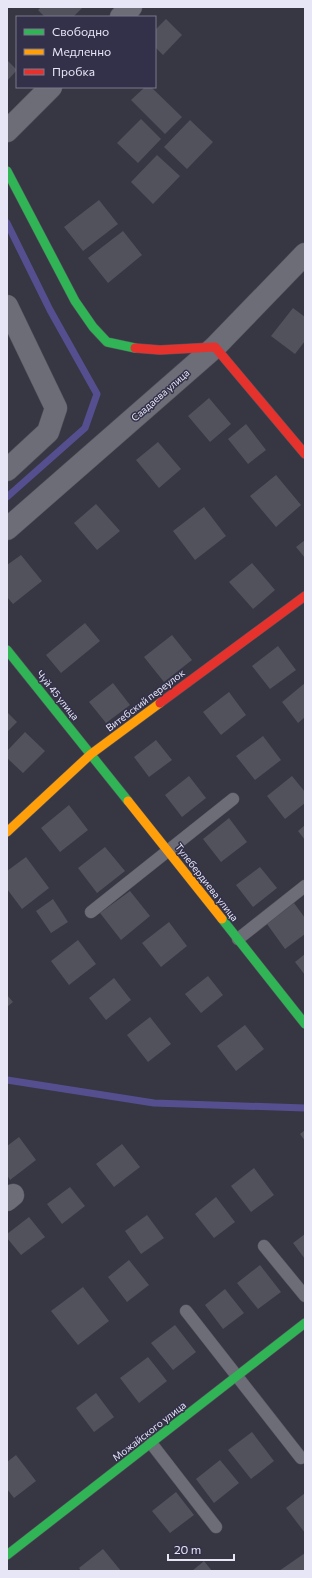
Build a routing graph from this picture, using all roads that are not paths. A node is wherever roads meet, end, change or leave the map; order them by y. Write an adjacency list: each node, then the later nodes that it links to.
1 (131, 7): 2 (street)
2 (122, 16)
3 (50, 88): 4 (street)
4 (7, 131)
5 (7, 171): 8 (street)
6 (305, 254): 8 (street, Саадаева улица)
7 (7, 306): 10 (street)
8 (215, 347): 9 (street); 11 (street, Саадаева улица)
9 (305, 454)
10 (7, 470)
11 (7, 529)
12 (305, 596): 14 (street, Витебский переулок)
13 (7, 650): 14 (street, Чуй 45 улица)
14 (91, 754): 16 (street, Витебский переулок); 17 (street, Тулебердиева улица)
15 (233, 799): 17 (lane)
16 (7, 832)
17 (168, 850): 19 (lane); 20 (street, Тулебердиева улица)
18 (305, 886): 20 (lane)
19 (91, 912)
20 (238, 939): 21 (street, Тулебердиева улица)
21 (305, 1023)
22 (264, 1246): 23 (lane)
23 (305, 1296)
24 (186, 1311): 26 (lane)
25 (305, 1323): 26 (street, Можайского улица)
26 (237, 1376): 27 (street, Можайского улица); 28 (lane)
27 (151, 1443): 29 (lane); 30 (street, Можайского улица)
28 (300, 1458)
29 (216, 1527)
30 (7, 1555)

